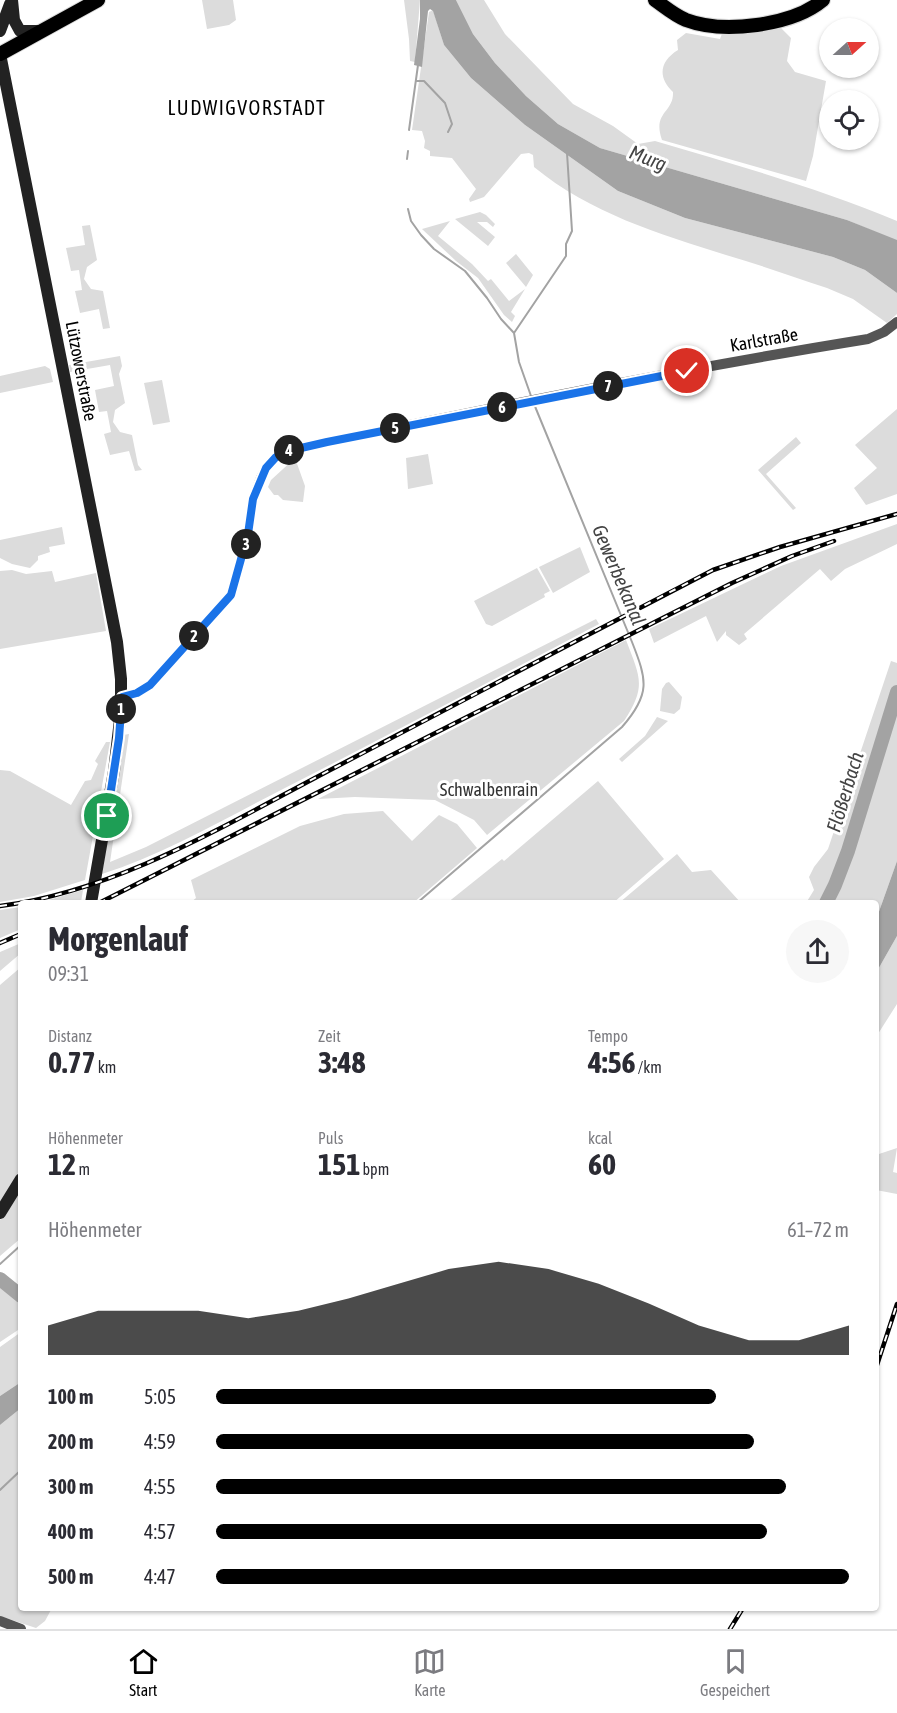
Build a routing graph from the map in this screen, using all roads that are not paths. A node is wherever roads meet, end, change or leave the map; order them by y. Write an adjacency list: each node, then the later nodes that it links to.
1 (12, 0): 5 (main road); 6 (main road)
2 (98, 0): 6 (main road)
3 (655, 0): 4 (main road)
4 (823, 0)
5 (0, 31)
6 (42, 31): 7 (main road)
7 (0, 54): 9 (main road, Lützowerstraße)
8 (894, 325): 9 (street, Karlstraße)
9 (122, 697): 10 (main road, Lützowerstraße)
10 (92, 900)
11 (18, 1184): 12 (main road)
12 (0, 1213)
13 (0, 1621): 14 (street)
14 (21, 1629)

